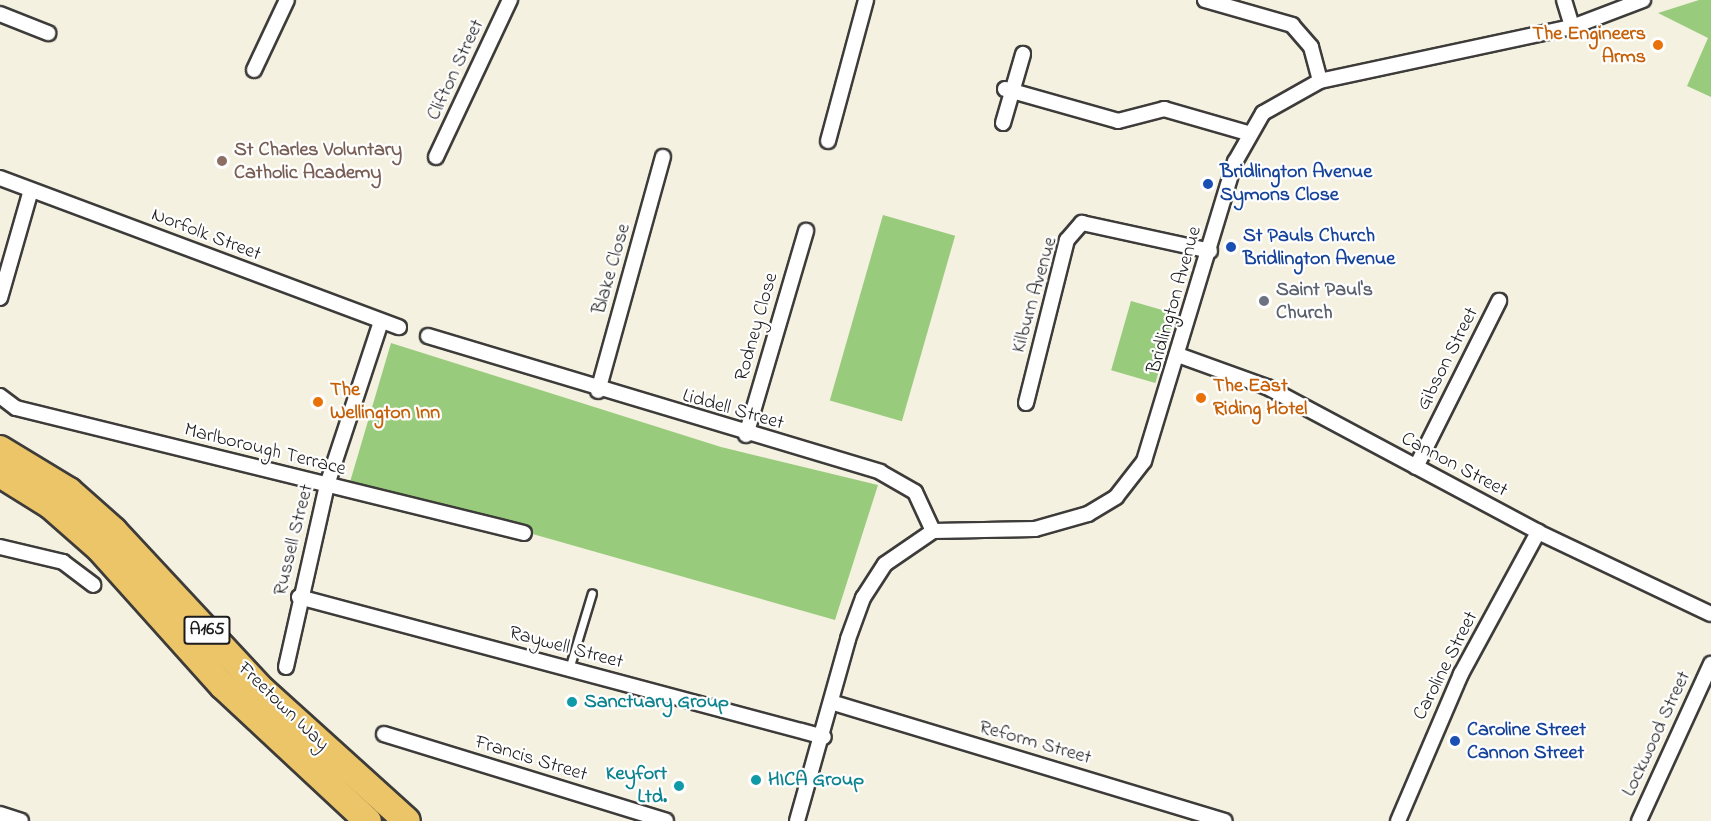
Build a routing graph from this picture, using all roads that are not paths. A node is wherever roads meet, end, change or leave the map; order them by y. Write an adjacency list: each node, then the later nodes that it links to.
1 (286, 0): 11 (street)
2 (510, 0): 17 (street, Clifton Street)
3 (866, 0): 16 (street)
4 (1205, 0): 12 (street)
5 (1564, 0): 8 (street)
6 (1643, 0): 8 (street, Bridlington Avenue)
7 (0, 14): 9 (street)
8 (1572, 27): 12 (street, Bridlington Avenue)
9 (48, 33)
10 (1023, 54): 13 (street)
11 (254, 70)
12 (1320, 81): 15 (street, Bridlington Avenue)
13 (1009, 90): 14 (street); 15 (street)
14 (1003, 123)
15 (1247, 133): 22 (street, Bridlington Avenue)
16 (828, 141)
17 (436, 157)
18 (663, 157): 29 (street, Blake Close)
19 (0, 178): 20 (street, Norfolk Street)
20 (31, 190): 23 (street); 25 (street, Norfolk Street)
21 (806, 231): 32 (street, Rodney Close)
22 (1210, 251): 28 (street, Bridlington Avenue); 31 (street, Kilburn Avenue)
23 (0, 297)
24 (1499, 301): 34 (street, Gibson Street)
25 (381, 322): 26 (street, Norfolk Street); 36 (street, Russell Street)
26 (399, 327)
27 (428, 336): 29 (street, Liddell Street)
28 (1178, 355): 34 (street, Cannon Street); 39 (street, Bridlington Avenue)
29 (598, 391): 32 (street, Liddell Street)
30 (0, 396): 36 (street, Marlborough Terrace)
31 (1026, 404)
32 (746, 435): 39 (street, Liddell Street)
33 (0, 449): 56 (highway, Freetown Way / A165)
34 (1416, 466): 40 (street, Cannon Street)
35 (0, 474): 38 (highway, Freetown Way / A165)
36 (327, 485): 41 (street, Marlborough Terrace); 45 (street, Russell Street)
37 (0, 492): 38 (highway)
38 (75, 526): 55 (highway, Freetown Way / A165)
39 (933, 531): 50 (street)
40 (1538, 532): 46 (street, Cannon Street); 60 (street, Caroline Street)
41 (524, 533)
42 (0, 547): 43 (street)
43 (93, 585)
44 (592, 593): 49 (lane)
45 (299, 597): 48 (street, Russell Street); 49 (street, Raywell Street)
46 (1711, 614)
47 (1711, 664): 61 (street, Lockwood Street)
48 (286, 667)
49 (569, 669): 52 (street, Raywell Street)
50 (834, 703): 52 (street); 59 (street, Reform Street)
51 (384, 734): 57 (street, Francis Street)
52 (824, 738): 58 (street)
53 (0, 814): 54 (street)
54 (21, 821)
55 (368, 821)
56 (407, 821)
57 (666, 821)
58 (797, 821)
59 (1225, 821)
60 (1398, 821)
61 (1639, 821)

